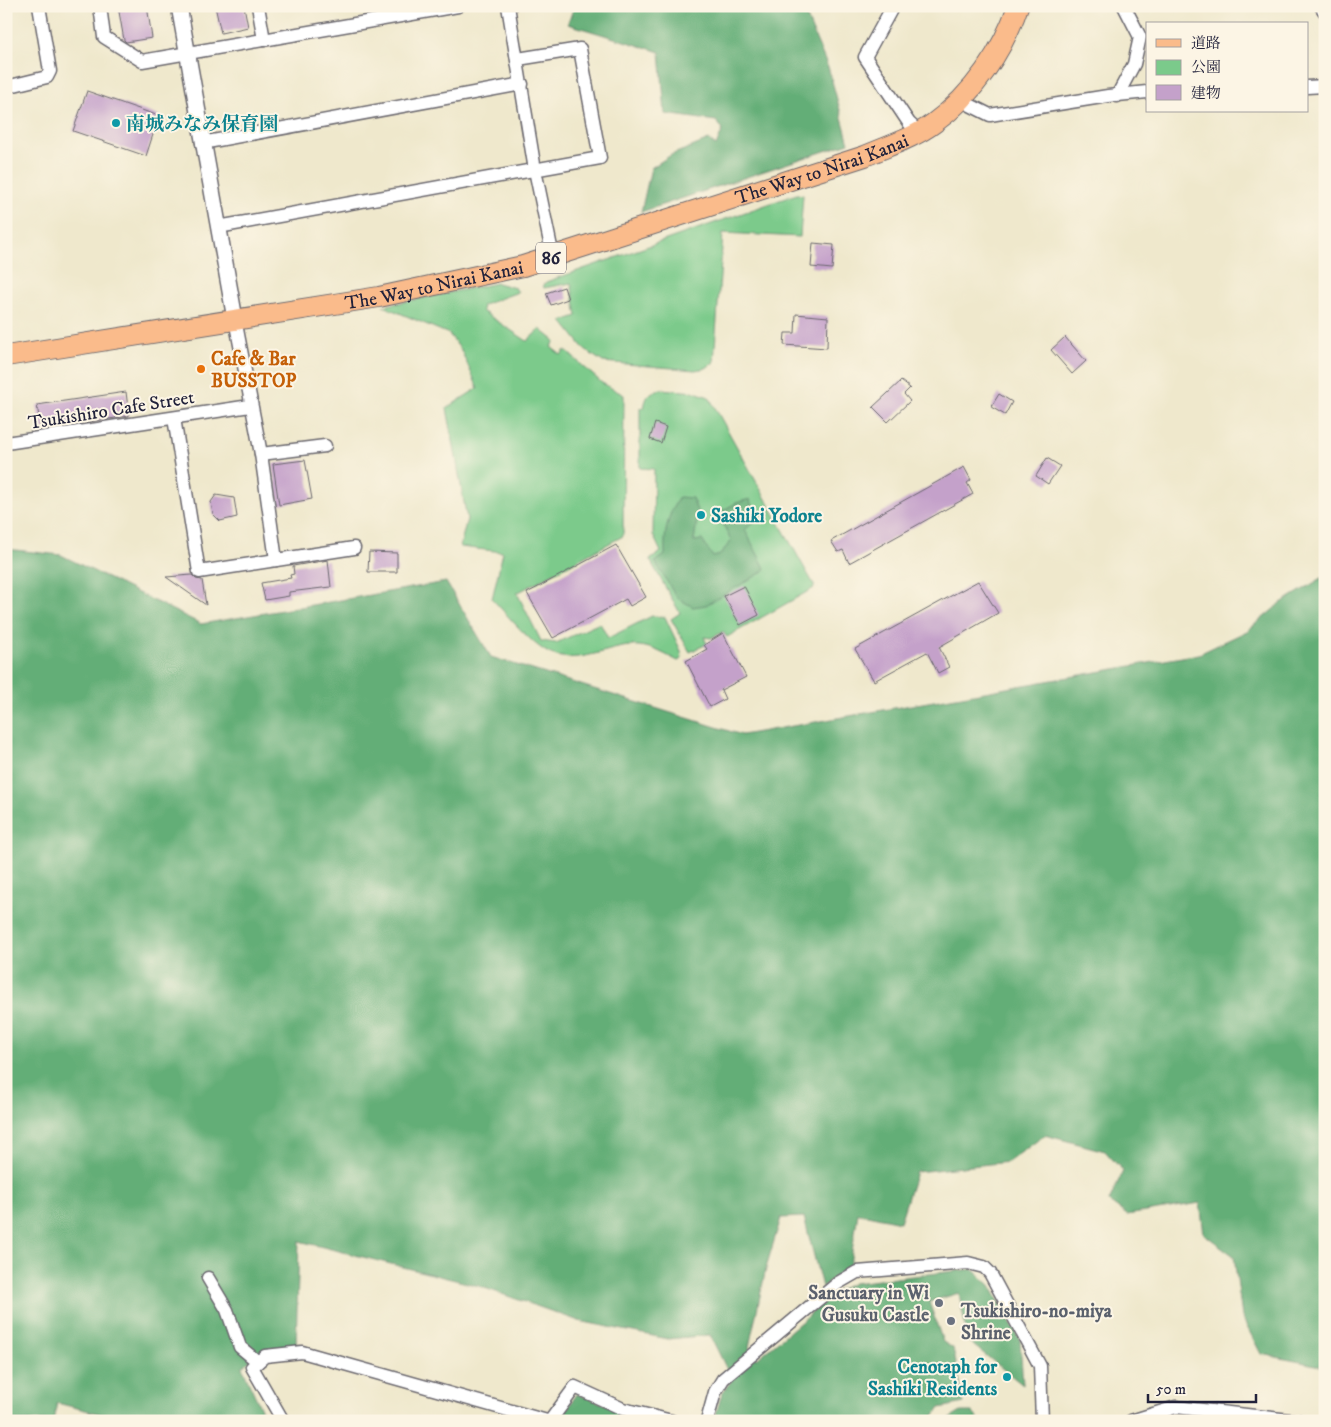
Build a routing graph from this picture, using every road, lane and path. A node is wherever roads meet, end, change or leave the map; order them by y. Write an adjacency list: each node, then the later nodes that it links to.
1 (39, 6): 17 (street)
2 (100, 6): 13 (street)
3 (178, 6): 13 (street)
4 (258, 6): 12 (street)
5 (458, 6): 12 (street)
6 (508, 6): 14 (street)
7 (893, 6): 22 (street)
8 (1018, 6): 21 (main road, The Way to Nirai Kanai / 86)
9 (1124, 6): 20 (street)
10 (1321, 6): 11 (street)
11 (1325, 12)
12 (264, 40): 13 (street)
13 (186, 54): 23 (street)
14 (518, 59): 15 (street); 24 (street)
15 (522, 84): 23 (street); 24 (street)
16 (1325, 86): 18 (street)
17 (6, 87)
18 (1308, 87)
19 (1146, 92): 20 (street)
20 (1116, 96): 21 (street)
21 (960, 100): 22 (main road, The Way to Nirai Kanai / 86)
22 (919, 132): 26 (main road, The Way to Nirai Kanai / 86)
23 (202, 143): 25 (street)
24 (536, 170): 25 (street); 26 (street)
25 (218, 227): 27 (street)
26 (553, 257): 27 (main road, The Way to Nirai Kanai / 86)
27 (235, 319): 28 (main road, The Way to Nirai Kanai / 86); 29 (street)
28 (6, 356)
29 (250, 406): 30 (street, Tsukishiro Cafe Street); 33 (street)
30 (174, 418): 31 (street, Tsukishiro Cafe Street); 35 (street)
31 (6, 443)
32 (325, 446): 33 (street)
33 (260, 454): 35 (street)
34 (354, 548): 35 (street)
35 (276, 560)
36 (208, 1278): 37 (street)
37 (258, 1362): 38 (street); 39 (street)
38 (283, 1421)
39 (548, 1421): 40 (street)
40 (672, 1421)
41 (707, 1421): 42 (street)
42 (1042, 1421)
43 (1131, 1421): 44 (street)
44 (1299, 1421)

